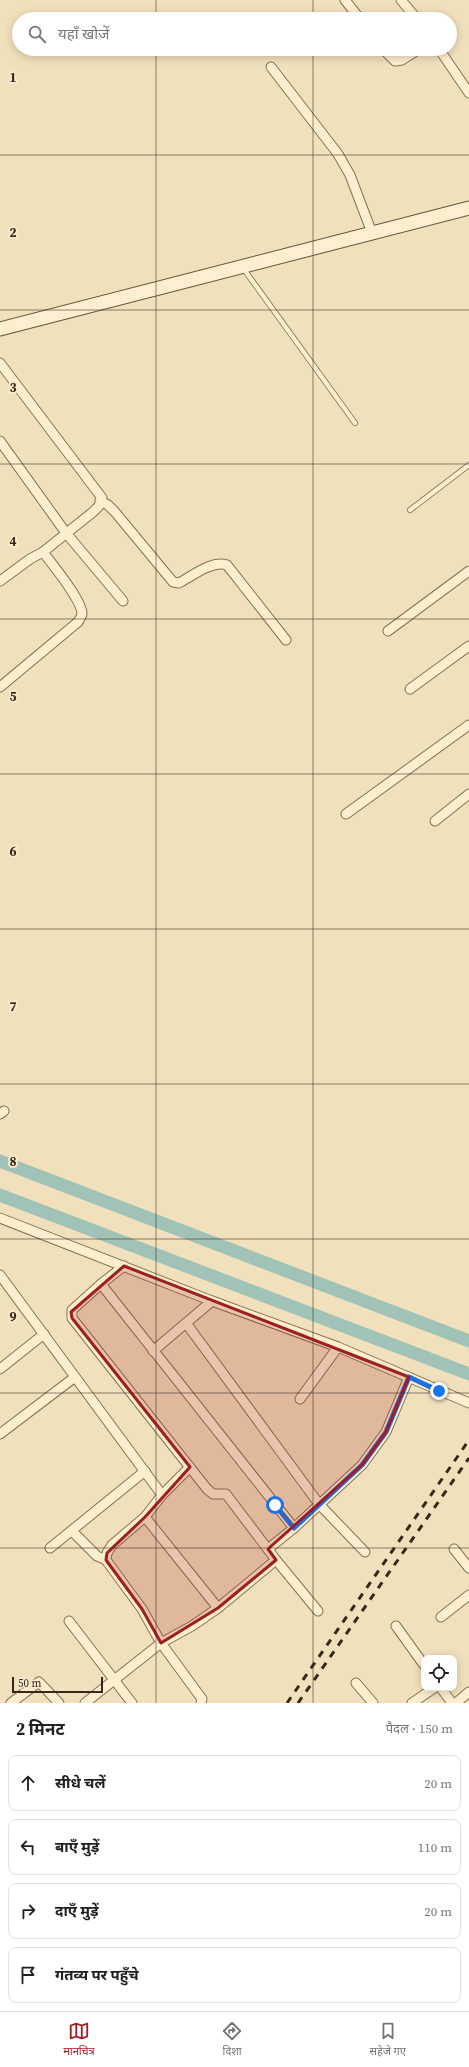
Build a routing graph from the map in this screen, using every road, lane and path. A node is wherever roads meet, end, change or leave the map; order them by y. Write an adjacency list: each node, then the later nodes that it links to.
1 (345, 0): 3 (street)
2 (401, 0): 4 (street)
3 (354, 12)
4 (410, 12)
5 (390, 56): 6 (street)
6 (408, 56)
7 (445, 56): 9 (street)
8 (271, 67): 11 (street)
9 (469, 93)
10 (469, 208): 11 (street)
11 (372, 233): 12 (street)
12 (242, 266): 13 (street); 15 (lane)
13 (0, 330)
14 (0, 363): 18 (street)
15 (355, 423)
16 (0, 441): 20 (street)
17 (469, 465): 19 (lane)
18 (100, 501): 20 (street); 26 (street)
19 (410, 510)
20 (66, 533): 21 (street); 24 (street)
21 (43, 552): 23 (street); 28 (street)
22 (469, 571): 25 (street)
23 (0, 581)
24 (123, 601)
25 (388, 631)
26 (286, 640)
27 (469, 646): 29 (street)
28 (0, 686)
29 (410, 689)
30 (469, 725): 32 (street)
31 (469, 794): 33 (street)
32 (346, 814)
33 (435, 821)
34 (0, 1218): 35 (street)
35 (124, 1266): 37 (street); 38 (street)
36 (0, 1275): 40 (street)
37 (101, 1284): 42 (street); 49 (street)
38 (212, 1301): 39 (street); 41 (street)
39 (186, 1323): 42 (street); 52 (street)
40 (44, 1334): 43 (street); 44 (street)
41 (338, 1348): 45 (street); 46 (street)
42 (153, 1351): 54 (street)
43 (0, 1369)
44 (75, 1377): 48 (street); 50 (street)
45 (409, 1377): 47 (street); 52 (street)
46 (300, 1399)
47 (469, 1402)
48 (0, 1434)
49 (190, 1467): 51 (street); 58 (street)
50 (145, 1471): 51 (street); 55 (street)
51 (162, 1495): 53 (street)
52 (319, 1504): 54 (street); 59 (street)
53 (145, 1517): 60 (street); 64 (street)
54 (294, 1528): 58 (street)
55 (72, 1531): 56 (street); 60 (street)
56 (50, 1548)
57 (454, 1548): 62 (street)
58 (268, 1549): 61 (street)
59 (365, 1552)
60 (106, 1560): 69 (street)
61 (276, 1560): 64 (street); 65 (street)
62 (469, 1568)
63 (469, 1595): 66 (street)
64 (218, 1608): 69 (street)
65 (318, 1610)
66 (441, 1617)
67 (69, 1621): 71 (street)
68 (396, 1626): 70 (street)
69 (161, 1643): 71 (street); 80 (street)
70 (421, 1661)
71 (114, 1680): 78 (street); 79 (street)
72 (356, 1683): 81 (street)
73 (430, 1691): 82 (street)
74 (443, 1691): 83 (street)
75 (469, 1692): 84 (street)
76 (11, 1703): 77 (street)
77 (59, 1703)
78 (85, 1703)
79 (132, 1703)
80 (201, 1703)
81 (373, 1703)
82 (412, 1703)
83 (452, 1703)
84 (456, 1703)

